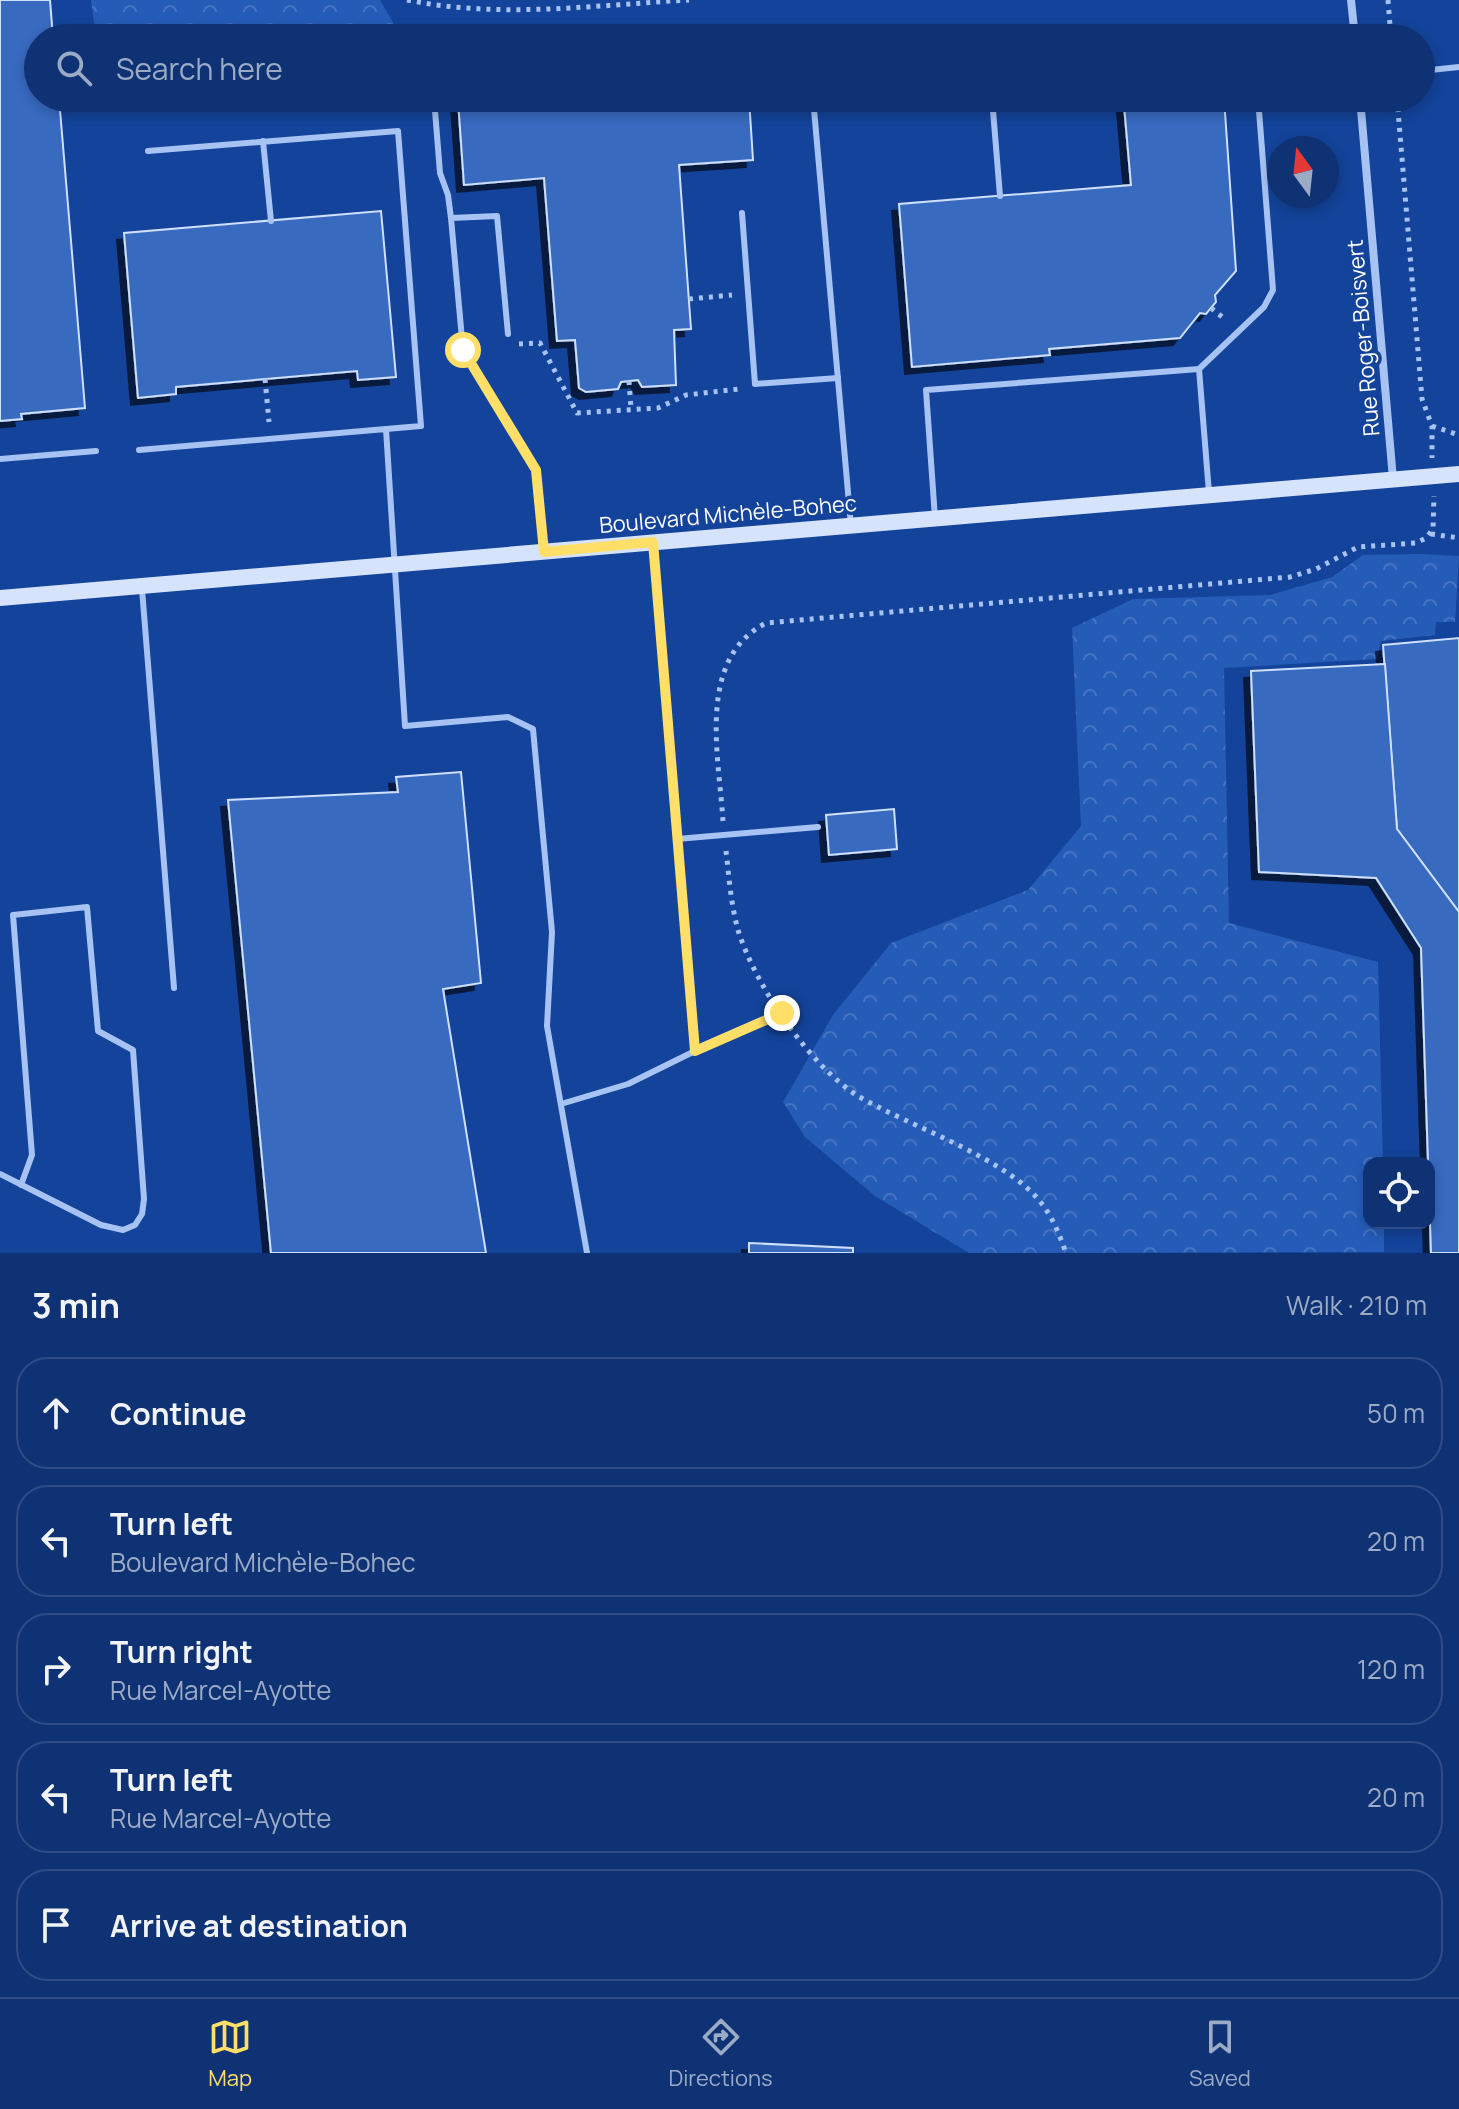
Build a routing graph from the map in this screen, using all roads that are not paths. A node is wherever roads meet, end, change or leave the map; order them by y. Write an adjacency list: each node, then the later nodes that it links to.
1 (1351, 0): 2 (street)
2 (1354, 24)
3 (1459, 67): 4 (lane)
4 (1435, 70)
5 (435, 112): 14 (lane)
6 (814, 112): 18 (lane)
7 (993, 112): 12 (lane)
8 (1259, 112): 17 (lane)
9 (1361, 112): 24 (street, Rue Roger-Boisvert)
10 (263, 141): 11 (lane); 15 (lane); 19 (lane)
11 (148, 151)
12 (1000, 196)
13 (742, 213): 18 (lane)
14 (451, 218): 16 (lane); 29 (lane)
15 (271, 221)
16 (508, 334)
17 (1199, 369): 25 (lane); 26 (lane)
18 (838, 378): 27 (lane)
19 (386, 429): 20 (lane); 30 (lane)
20 (139, 450)
21 (96, 451): 22 (lane)
22 (0, 459)
23 (1459, 474): 24 (street, Boulevard Michèle-Bohec)
24 (1393, 479): 25 (street, Boulevard Michèle-Bohec)
25 (1210, 495): 26 (street, Boulevard Michèle-Bohec)
26 (935, 519): 27 (street, Boulevard Michèle-Bohec)
27 (851, 526): 28 (street, Boulevard Michèle-Bohec)
28 (653, 542): 29 (street, Boulevard Michèle-Bohec); 34 (street)
29 (544, 552): 30 (street, Boulevard Michèle-Bohec)
30 (394, 565): 31 (street, Boulevard Michèle-Bohec); 37 (lane)
31 (142, 586): 32 (street, Boulevard Michèle-Bohec); 35 (lane)
32 (0, 598)
33 (818, 827): 34 (lane)
34 (677, 839): 36 (street)
35 (174, 988)
36 (695, 1051): 37 (lane)
37 (561, 1104): 40 (lane)
38 (0, 1174): 39 (lane)
39 (21, 1185): 39 (lane)
40 (587, 1253)

